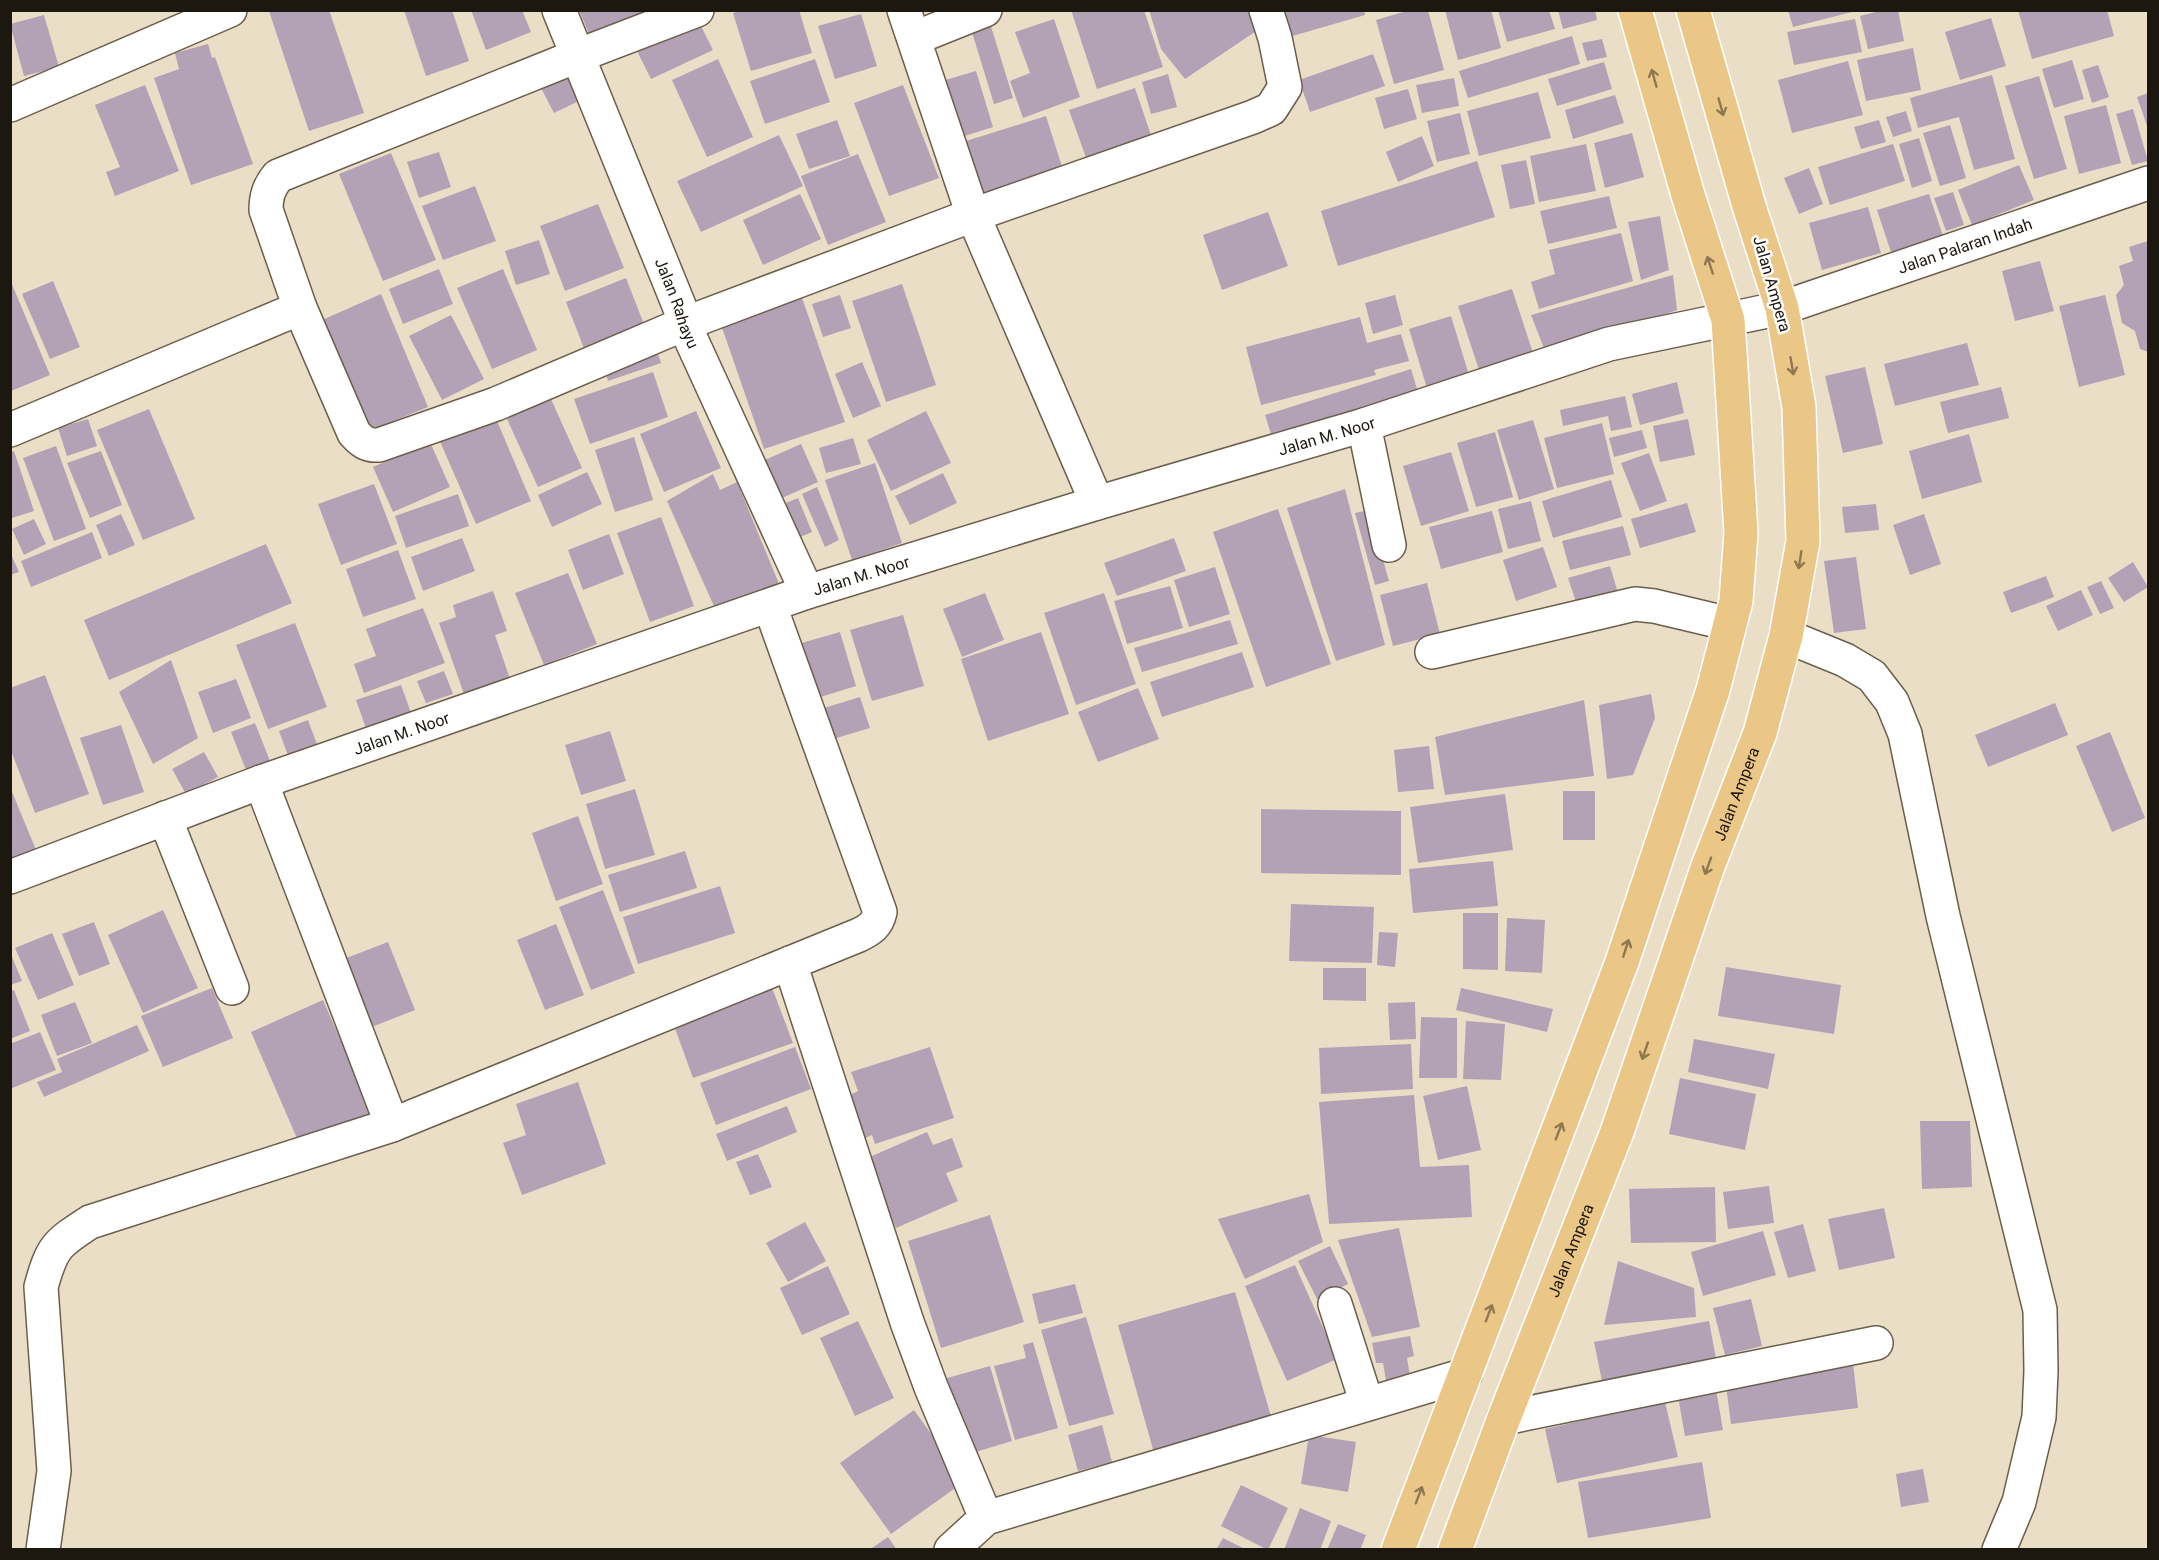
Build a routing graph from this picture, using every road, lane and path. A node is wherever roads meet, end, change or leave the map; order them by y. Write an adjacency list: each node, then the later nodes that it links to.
1 (230, 10): 10 (street)
2 (559, 10): 9 (street, Jalan Rahayu)
3 (697, 10): 9 (street)
4 (985, 10): 8 (street)
5 (1266, 10): 12 (street)
6 (1635, 10): 15 (main road, one-way to 6)
7 (1693, 10): 14 (main road, Jalan Ampera, one-way to 14)
8 (910, 24): 12 (street)
9 (577, 56): 13 (street); 16 (street, Jalan Rahayu)
10 (10, 105)
11 (2148, 183): 14 (street, Jalan Palaran Indah)
12 (973, 215): 16 (street); 19 (street)
13 (300, 308): 16 (street); 18 (street)
14 (1782, 308): 15 (street, Jalan Palaran Indah); 24 (main road, Jalan Ampera, one-way to 24)
15 (1728, 320): 17 (street, Jalan M. Noor); 23 (main road)
16 (684, 324): 21 (street, Jalan Rahayu)
17 (1364, 425): 19 (street, Jalan M. Noor); 20 (street)
18 (10, 430)
19 (1097, 503): 21 (street, Jalan M. Noor)
20 (1389, 545)
21 (807, 592): 22 (street, Jalan M. Noor)
22 (770, 606): 26 (street, Jalan M. Noor); 29 (street)
23 (1730, 624): 25 (street); 34 (main road, one-way to 23)
24 (1786, 636): 36 (main road, Jalan Ampera, one-way to 36); 42 (street)
25 (1432, 652)
26 (261, 782): 27 (street, Jalan M. Noor); 31 (street)
27 (165, 818): 28 (street, Jalan M. Noor); 30 (street)
28 (10, 877)
29 (790, 963): 31 (street); 37 (street)
30 (232, 988)
31 (392, 1125): 38 (street)
32 (1335, 1304): 35 (street)
33 (1876, 1343): 36 (street)
34 (1465, 1375): 35 (street); 40 (main road, one-way to 34)
35 (1367, 1404): 37 (street)
36 (1504, 1418): 41 (main road, Jalan Ampera)
37 (986, 1518): 39 (street)
38 (43, 1550)
39 (951, 1550)
40 (1398, 1550)
41 (1455, 1550)
42 (2000, 1550)

